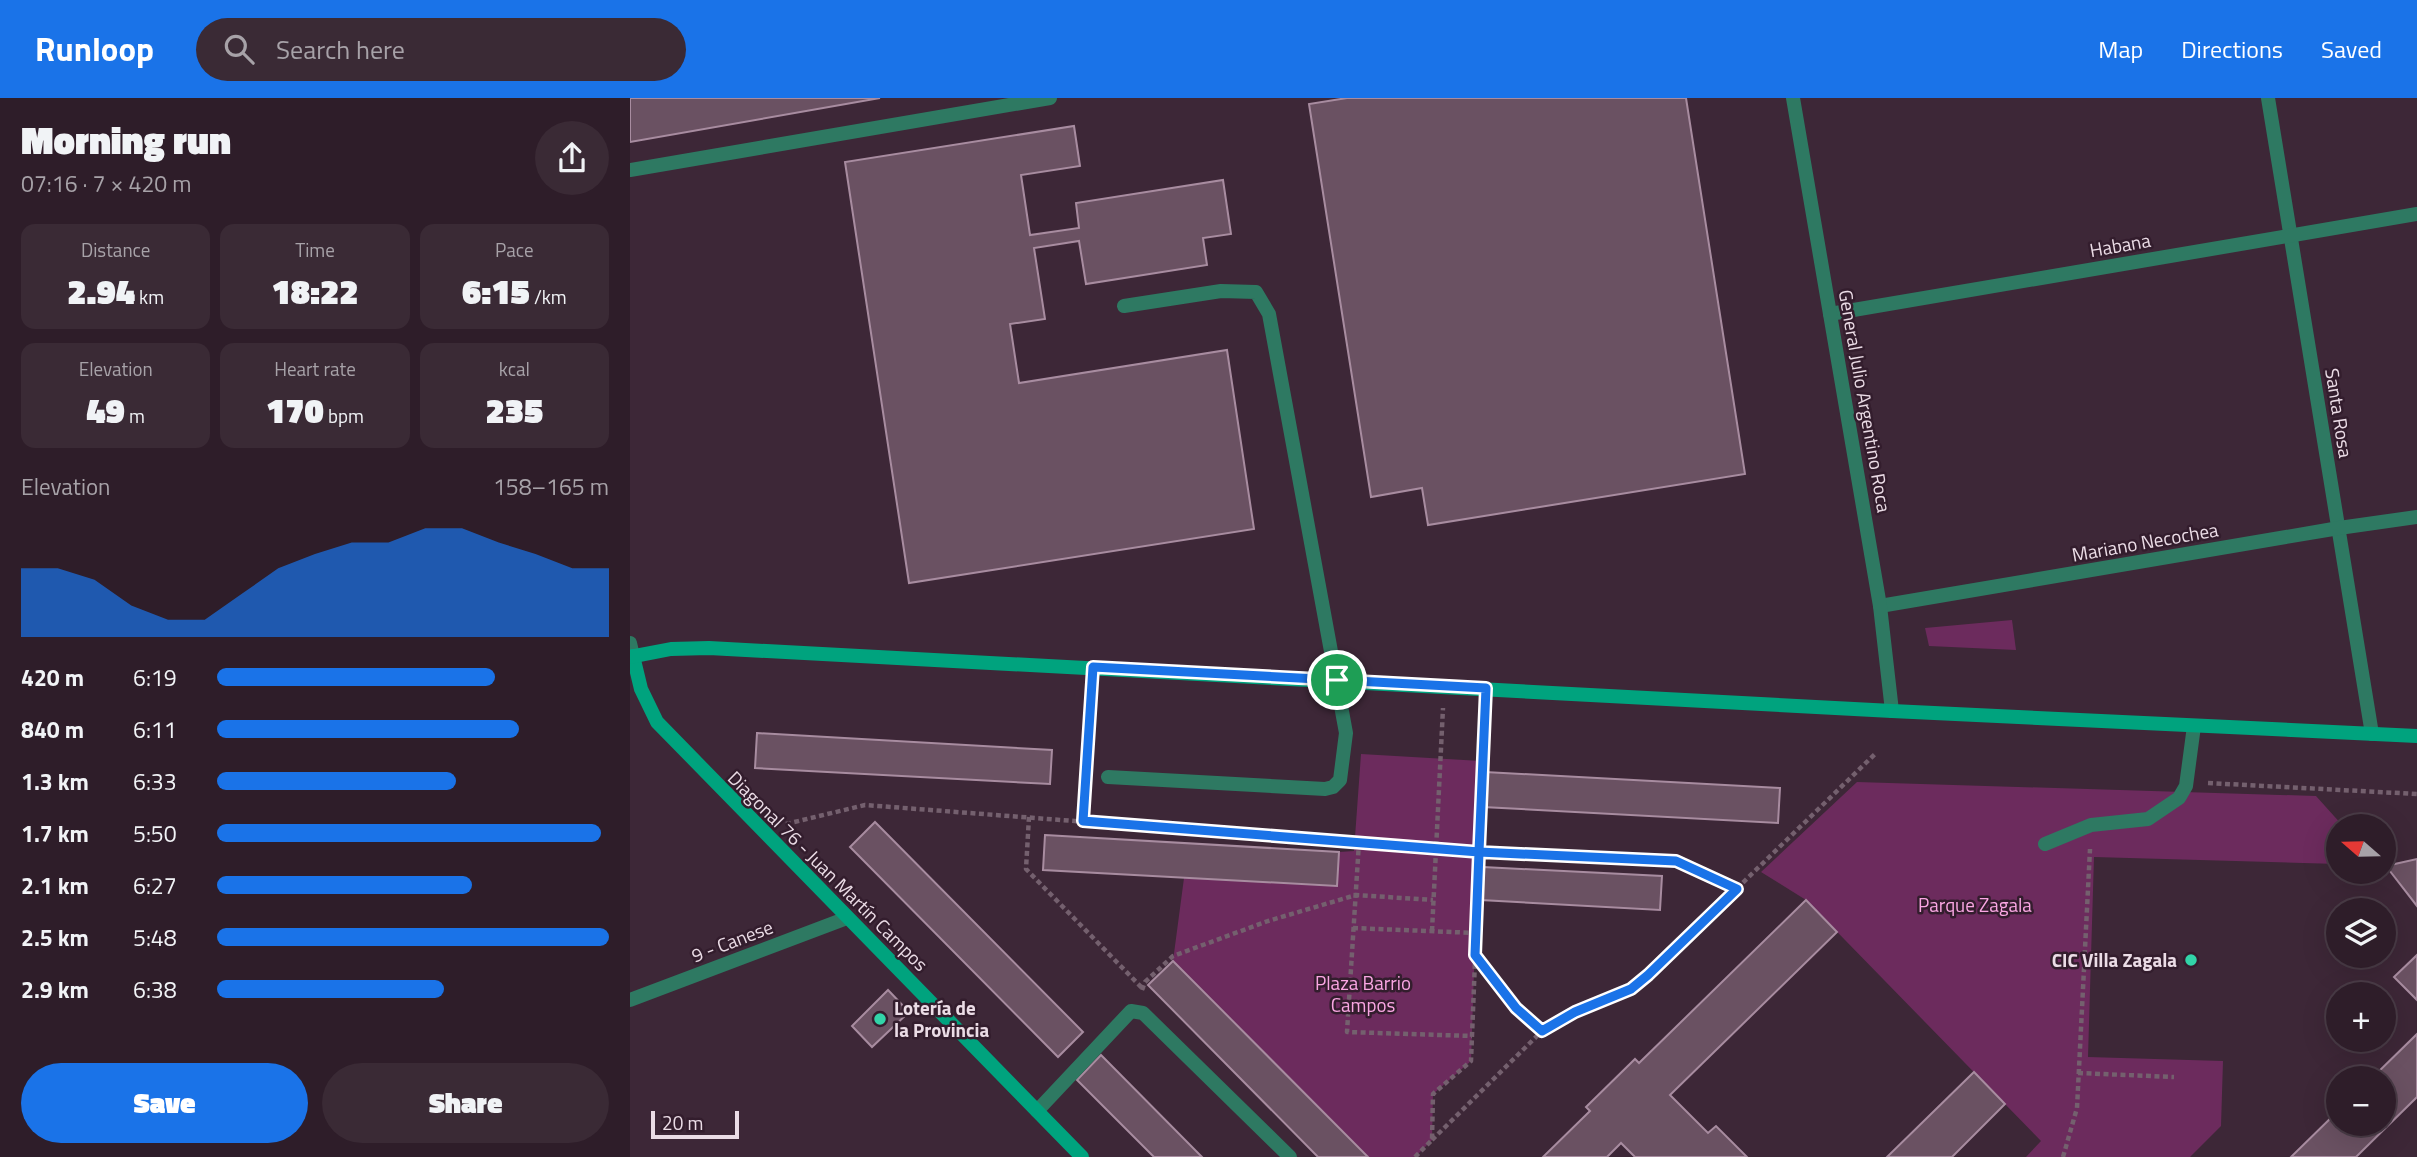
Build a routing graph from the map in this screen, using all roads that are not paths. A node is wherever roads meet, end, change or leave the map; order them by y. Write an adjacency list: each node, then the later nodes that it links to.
1 (1050, 98): 4 (street)
2 (1793, 98): 8 (street, General Julio Argentino Roca)
3 (2268, 98): 6 (street, Santa Rosa)
4 (630, 170)
5 (2417, 214): 6 (street, Habana)
6 (2291, 236): 8 (street, Habana); 10 (street, Santa Rosa)
7 (1124, 306): 13 (street)
8 (1830, 314): 11 (street, General Julio Argentino Roca)
9 (2417, 517): 10 (street, Mariano Necochea)
10 (2339, 528): 11 (street, Mariano Necochea); 16 (street, Santa Rosa)
11 (1880, 606): 14 (street, General Julio Argentino Roca)
12 (631, 652): 13 (main road); 20 (main road, Diagonal 76 - Juan Martín Campos)
13 (1337, 680): 14 (main road); 18 (street)
14 (1892, 711): 15 (main road)
15 (2194, 726): 16 (main road); 19 (street)
16 (2372, 734): 17 (main road)
17 (2417, 736)
18 (1108, 776)
19 (2045, 844)
20 (847, 918): 21 (street, 9 - Canese); 22 (main road, Diagonal 76 - Juan Martín Campos)
21 (630, 1000)
22 (1037, 1111): 23 (main road, Diagonal 76 - Juan Martín Campos); 24 (street)
23 (1082, 1157)
24 (1290, 1157)

